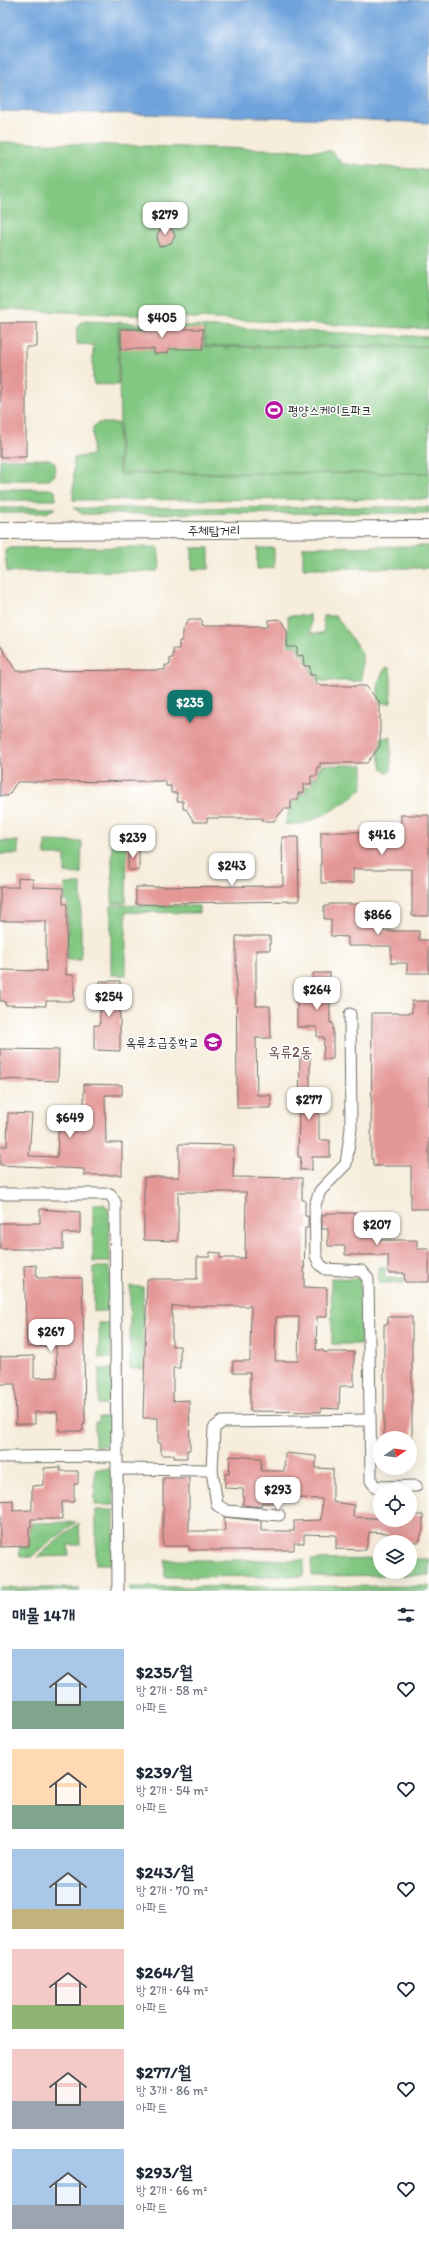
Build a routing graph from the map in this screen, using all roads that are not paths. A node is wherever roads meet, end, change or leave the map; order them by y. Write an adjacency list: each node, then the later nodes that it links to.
1 (429, 530): 2 (main road, 주체탑거리)
2 (0, 531)
3 (350, 1014): 5 (street)
4 (0, 1194): 6 (street)
5 (369, 1420): 9 (street); 10 (street)
6 (117, 1456): 7 (street); 8 (street)
7 (0, 1457)
8 (117, 1469): 9 (street); 12 (street)
9 (212, 1470): 11 (street)
10 (373, 1483)
11 (279, 1515)
12 (118, 1591)

